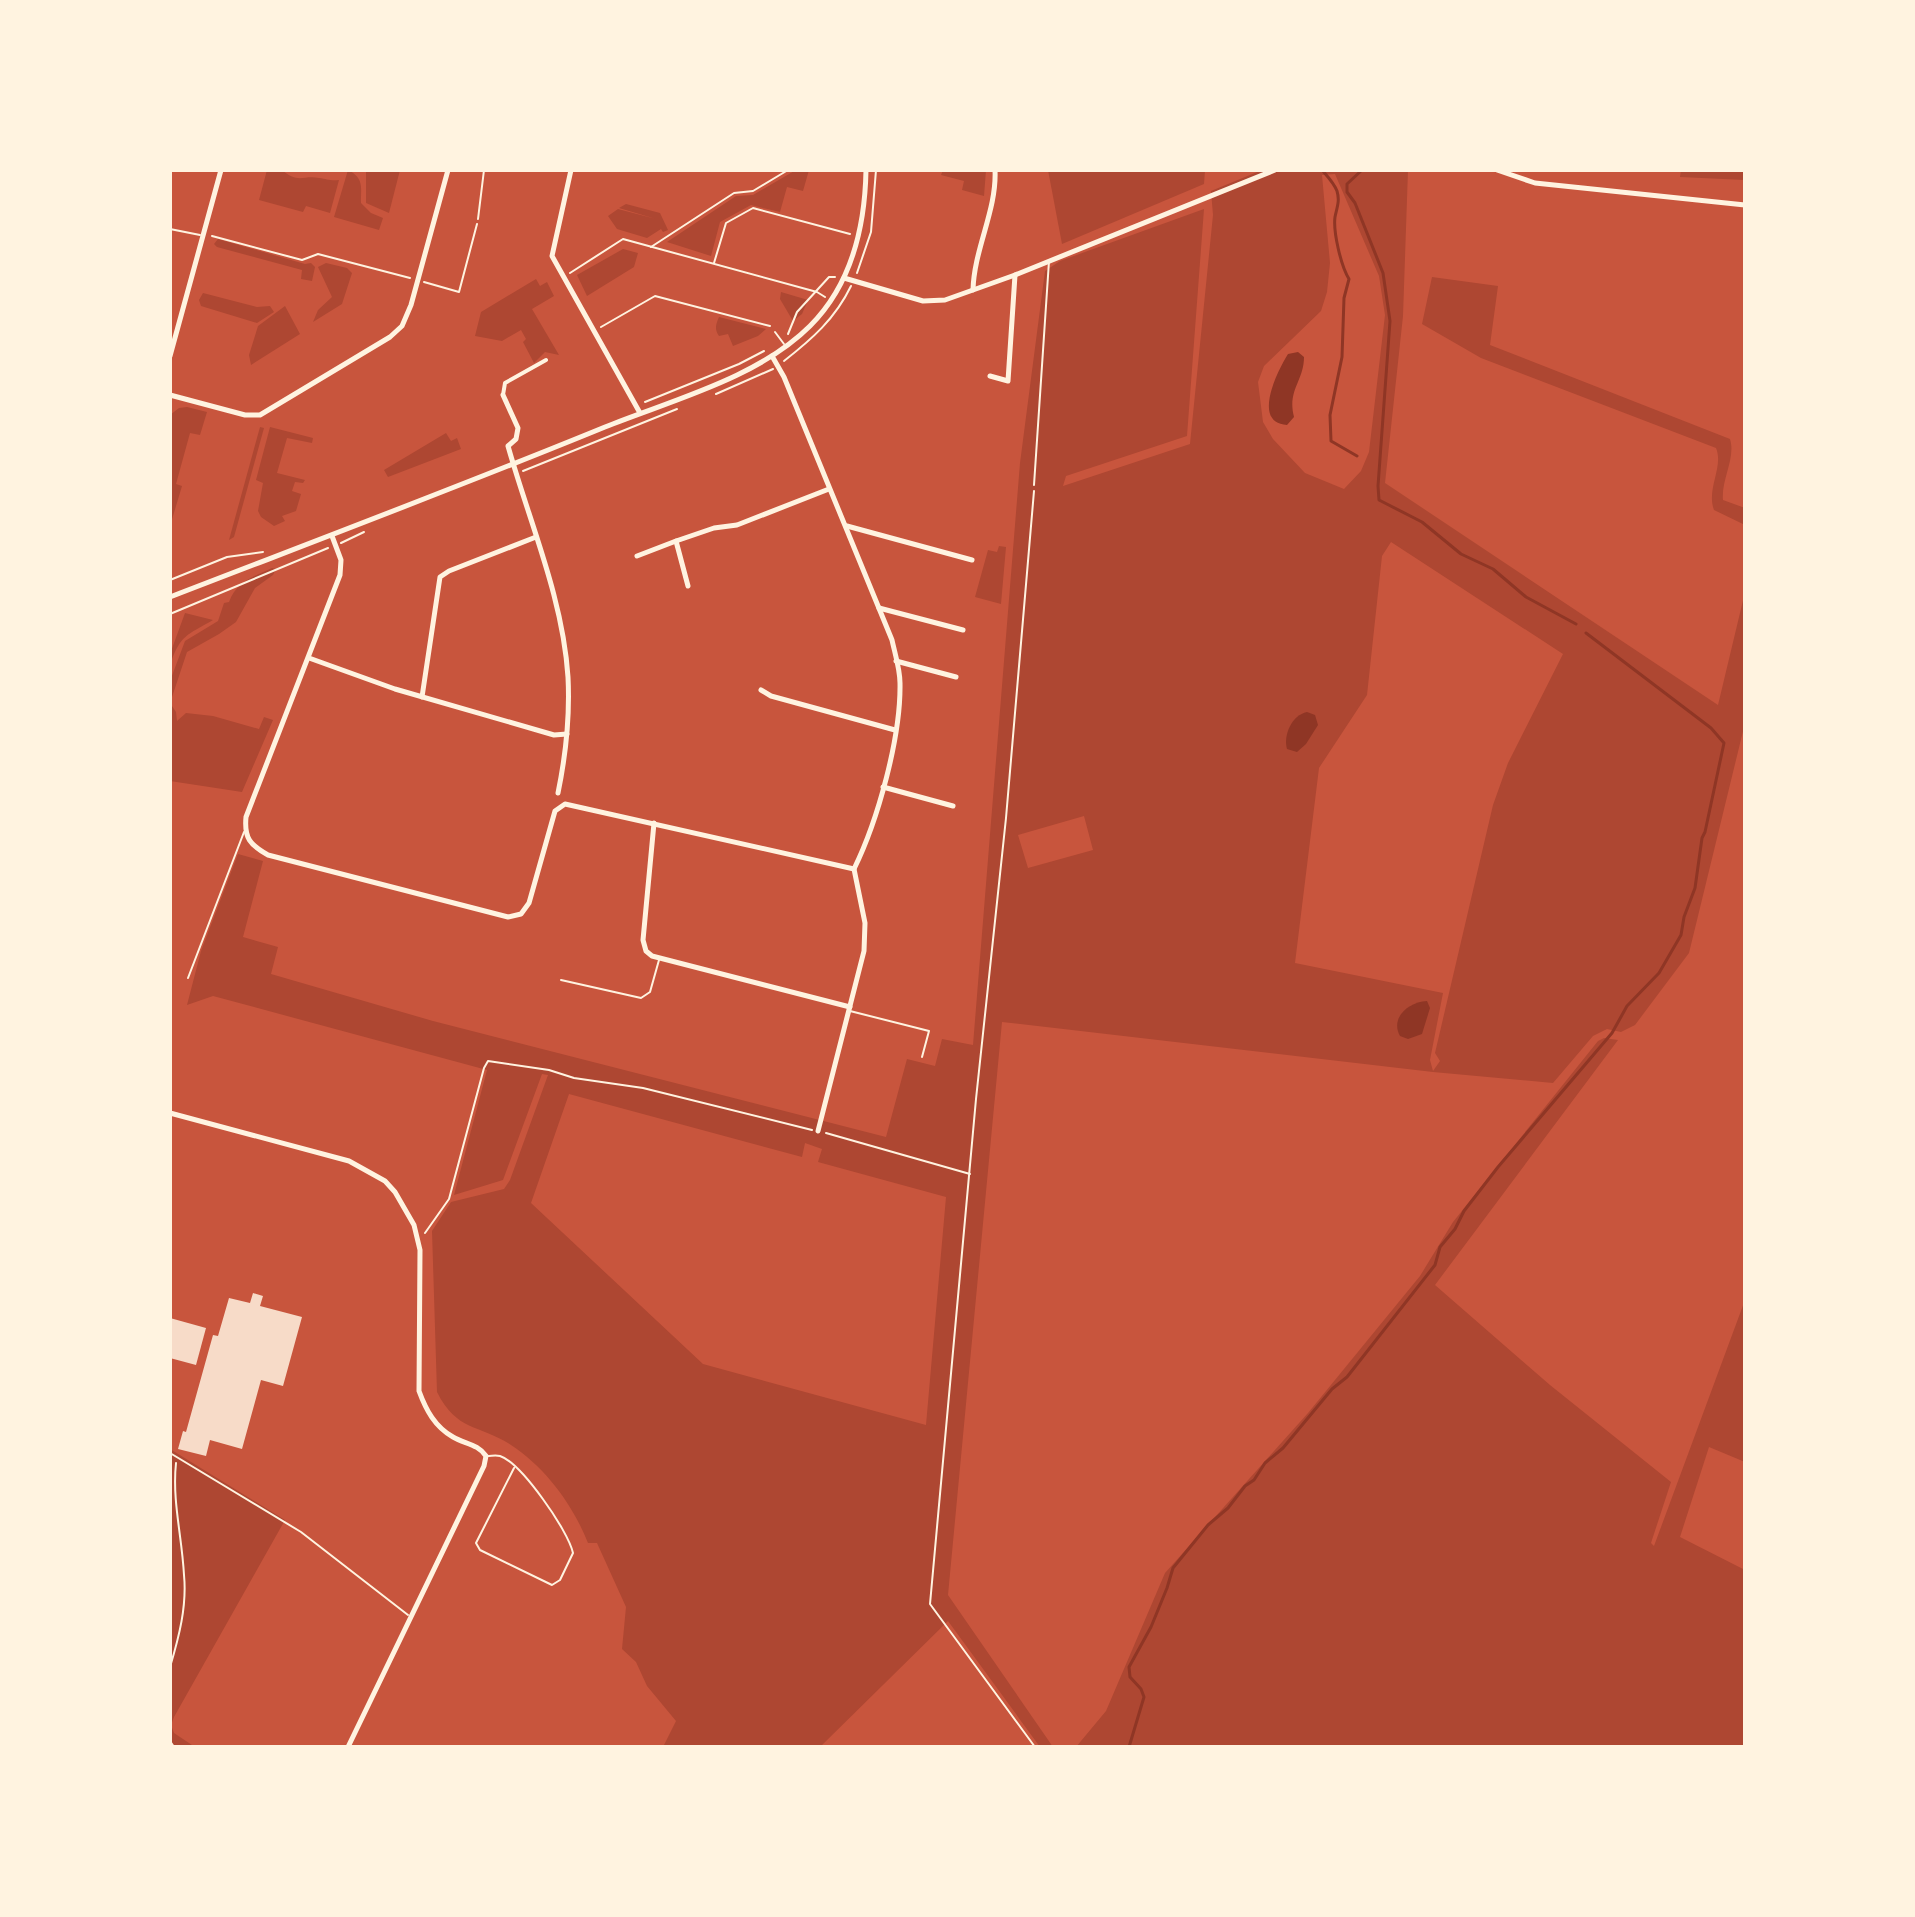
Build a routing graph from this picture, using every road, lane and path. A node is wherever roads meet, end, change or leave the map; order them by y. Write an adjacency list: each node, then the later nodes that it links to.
1 (221, 170): 13 (street)
2 (448, 170): 22 (street)
3 (484, 170): 22 (path)
4 (571, 170): 20 (street)
5 (788, 170): 15 (path)
6 (866, 170): 14 (street)
7 (876, 170): 23 (path)
8 (995, 170): 24 (street)
9 (1275, 170): 16 (street)
10 (1497, 170): 11 (street)
11 (1745, 205)
12 (170, 229): 13 (lane)
13 (203, 235): 22 (path); 31 (street)
14 (859, 236): 17 (path); 21 (street)
15 (651, 247): 17 (path); 20 (path)
16 (1049, 260): 18 (street); 40 (lane)
17 (714, 264): 25 (path)
18 (1015, 275): 24 (street); 34 (street)
19 (829, 277): 25 (path)
20 (562, 278): 27 (street)
21 (844, 278): 23 (street); 26 (street)
22 (418, 280): 35 (street)
23 (854, 281): 24 (street)
24 (973, 290)
25 (817, 292): 26 (path); 29 (path)
26 (830, 301): 29 (street)
27 (593, 332): 28 (path); 37 (street)
28 (775, 332): 29 (lane)
29 (784, 343): 32 (street)
30 (764, 351): 37 (path)
31 (170, 356)
32 (772, 356): 38 (street); 41 (street)
33 (546, 360): 36 (street)
34 (990, 376)
35 (170, 395)
36 (503, 395): 39 (street)
37 (636, 406): 38 (street)
38 (640, 413): 39 (street)
39 (512, 465): 43 (street); 44 (street)
40 (1034, 485): 74 (path)
41 (829, 489): 42 (street); 45 (street)
42 (847, 526): 48 (street); 52 (street)
43 (332, 536): 51 (street); 54 (street)
44 (536, 537): 58 (street); 60 (street)
45 (676, 541): 47 (street); 50 (street)
46 (270, 551): 49 (path)
47 (637, 556)
48 (972, 560)
49 (170, 580)
50 (688, 586)
51 (170, 597)
52 (879, 608): 53 (street); 55 (street)
53 (963, 630)
54 (309, 658): 58 (street); 65 (street)
55 (896, 661): 56 (street); 59 (street)
56 (956, 677)
57 (761, 690): 59 (street)
58 (422, 697): 60 (street)
59 (895, 730): 61 (street)
60 (567, 734): 62 (street)
61 (883, 787): 63 (street); 66 (street)
62 (558, 793)
63 (953, 806)
64 (654, 823): 65 (street); 66 (street); 67 (street)
65 (244, 831): 68 (lane)
66 (854, 869): 70 (street)
67 (659, 959): 69 (lane); 70 (street)
68 (188, 978)
69 (561, 980)
70 (849, 1008): 71 (lane); 73 (street)
71 (922, 1057)
72 (170, 1113): 75 (street)
73 (818, 1131): 74 (path); 75 (path)
74 (970, 1174): 85 (path)
75 (418, 1239): 77 (street)
76 (170, 1453): 78 (lane)
77 (486, 1456): 79 (lane); 80 (street)
78 (177, 1458): 80 (lane); 81 (path)
79 (514, 1468): 79 (lane)
80 (412, 1618): 84 (street)
81 (170, 1667)
82 (170, 1741): 83 (path)
83 (174, 1747)
84 (348, 1747)
85 (1035, 1747)

